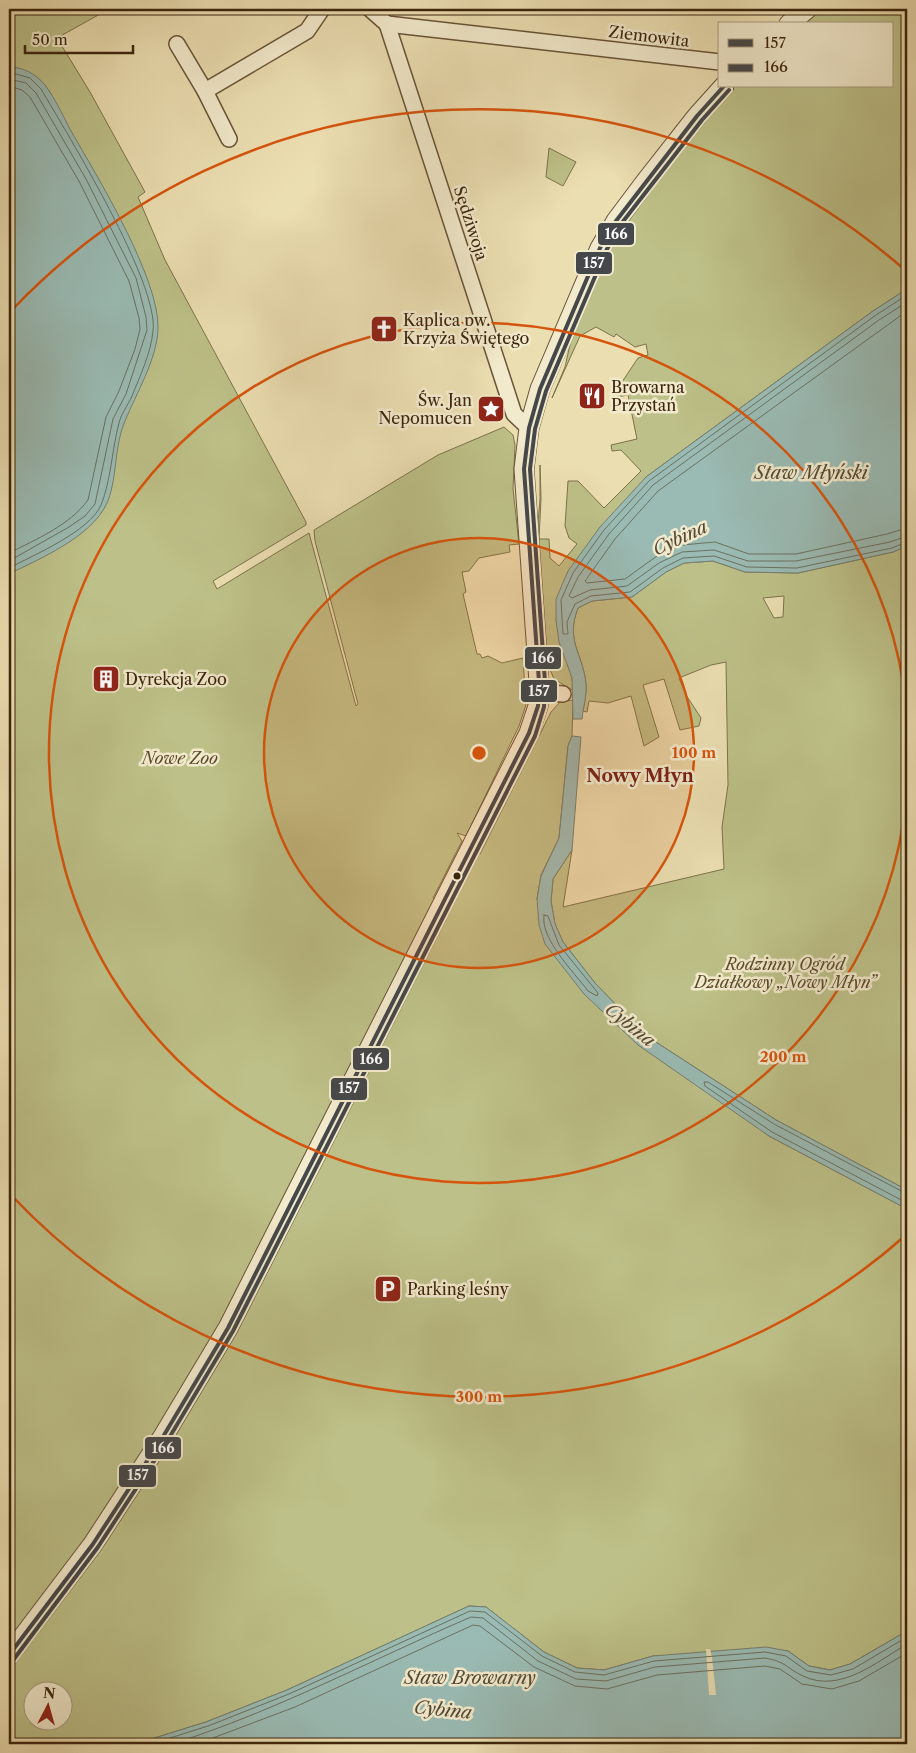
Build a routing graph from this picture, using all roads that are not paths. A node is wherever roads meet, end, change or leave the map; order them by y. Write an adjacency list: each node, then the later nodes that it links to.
1 (322, 9): 9 (street)
2 (807, 9): 4 (street)
3 (373, 10): 5 (street)
4 (791, 22)
5 (387, 24): 7 (street, Ziemowita); 11 (street, Sędziwoja)
6 (177, 44): 9 (street)
7 (718, 62)
8 (722, 88): 11 (street)
9 (204, 92): 10 (street)
10 (229, 139)
11 (529, 428): 12 (street)
12 (539, 692): 13 (street); 14 (street)
13 (563, 694)
14 (9, 1655)

